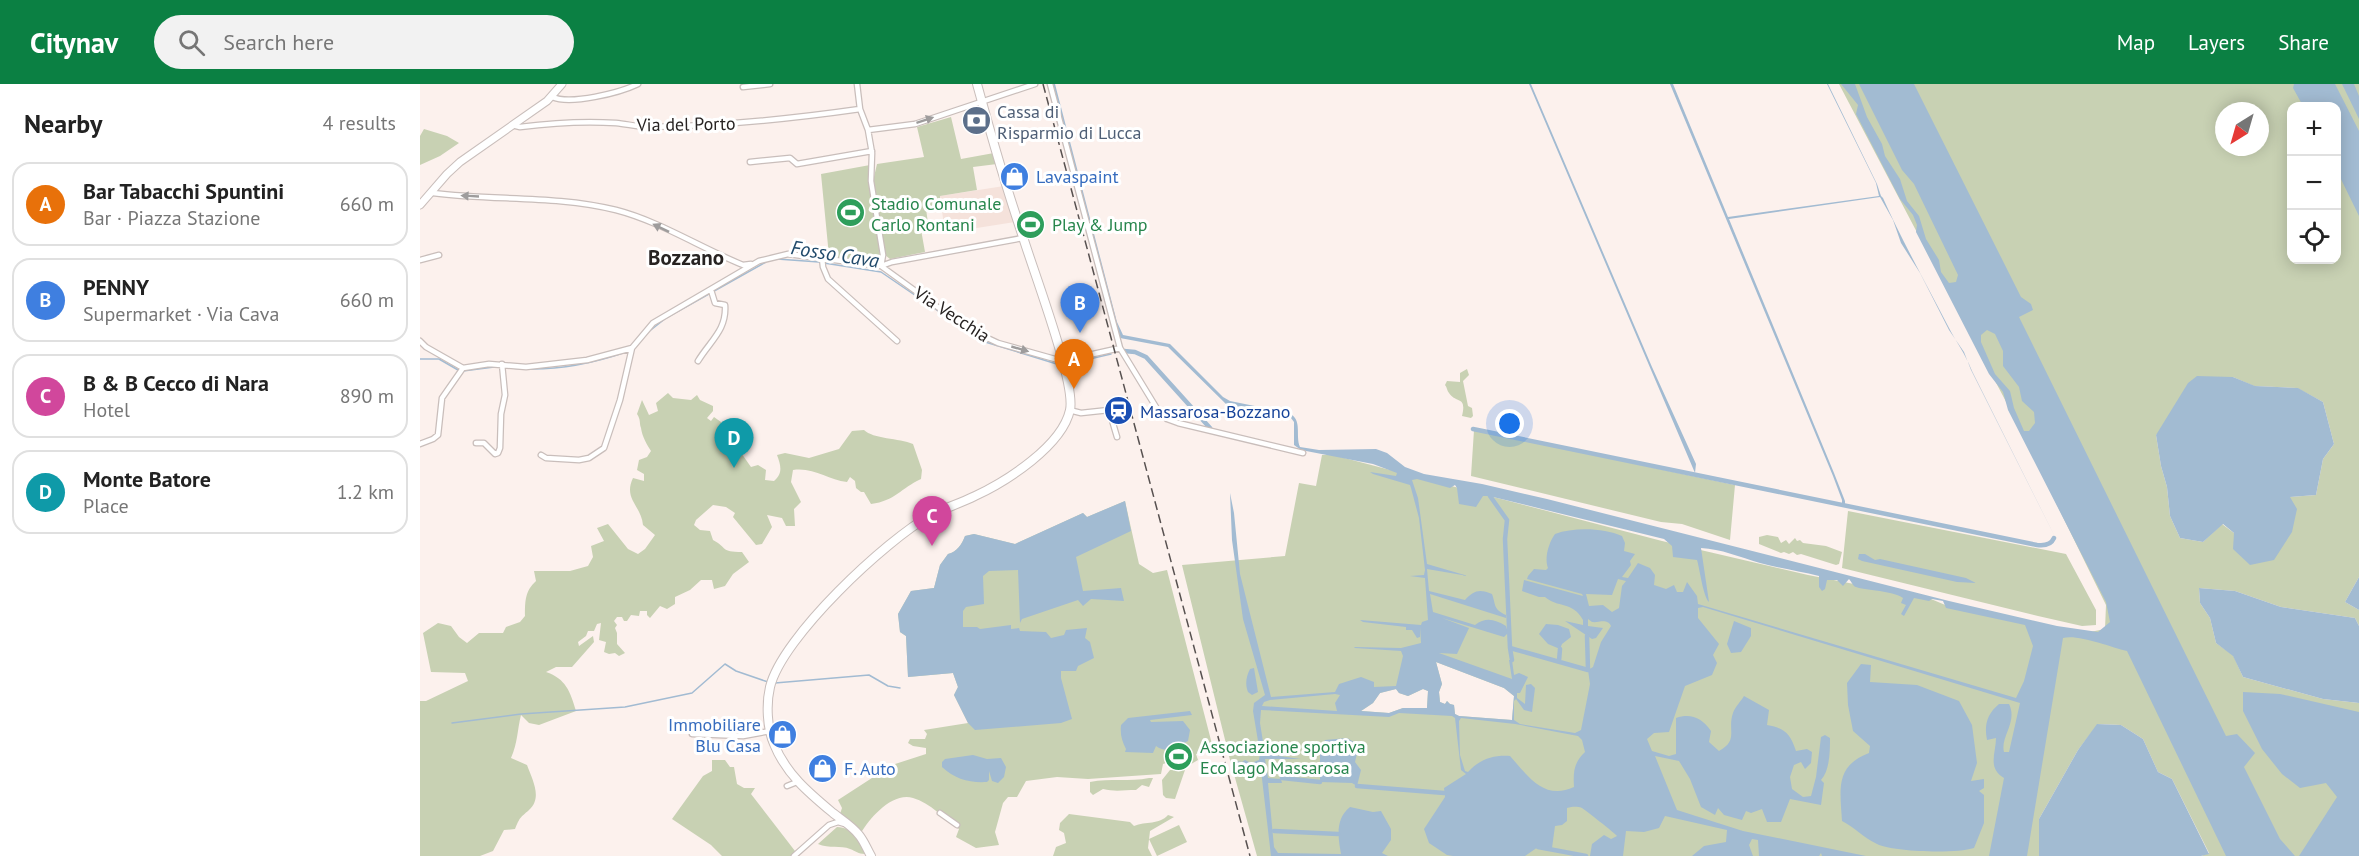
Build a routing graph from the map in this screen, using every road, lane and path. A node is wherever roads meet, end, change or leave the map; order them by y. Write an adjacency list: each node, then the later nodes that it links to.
1 (638, 84): 9 (street)
2 (770, 84): 8 (street)
3 (857, 84): 11 (street)
4 (977, 84): 10 (main road)
5 (1035, 84): 10 (street)
6 (1050, 84): 27 (street)
7 (557, 86): 9 (street)
8 (743, 87)
9 (552, 97): 12 (street)
10 (982, 102): 13 (street, one-way to 10); 18 (main road)
11 (860, 109): 12 (street, Via del Porto); 13 (street)
12 (512, 125): 16 (street)
13 (867, 129): 14 (street)
14 (872, 151): 15 (street); 23 (street)
15 (750, 162)
16 (432, 193): 17 (street); 22 (street, one-way to 16)
17 (420, 205)
18 (1023, 238): 23 (street); 30 (main road)
19 (439, 255): 20 (street)
20 (420, 260)
21 (822, 261): 22 (street); 23 (street); 26 (street)
22 (753, 263): 24 (street)
23 (881, 266): 30 (street, Via Vecchia, one-way to 30)
24 (713, 292): 28 (street); 29 (street)
25 (420, 341): 32 (street)
26 (897, 341)
27 (1120, 348): 30 (street); 37 (street)
28 (632, 349): 31 (street); 38 (street)
29 (698, 360)
30 (1062, 363): 33 (main road)
31 (502, 366): 32 (street); 35 (street)
32 (461, 370): 36 (street)
33 (1070, 411): 34 (street); 39 (main road)
34 (1117, 437)
35 (476, 443)
36 (420, 444)
37 (1303, 453)
38 (541, 455)
39 (770, 731): 40 (street); 41 (main road)
40 (692, 734)
41 (797, 782): 42 (street); 44 (main road)
42 (787, 786)
43 (940, 813): 45 (street)
44 (848, 824): 46 (street); 47 (main road)
45 (957, 825)
46 (794, 856)
47 (871, 856)

